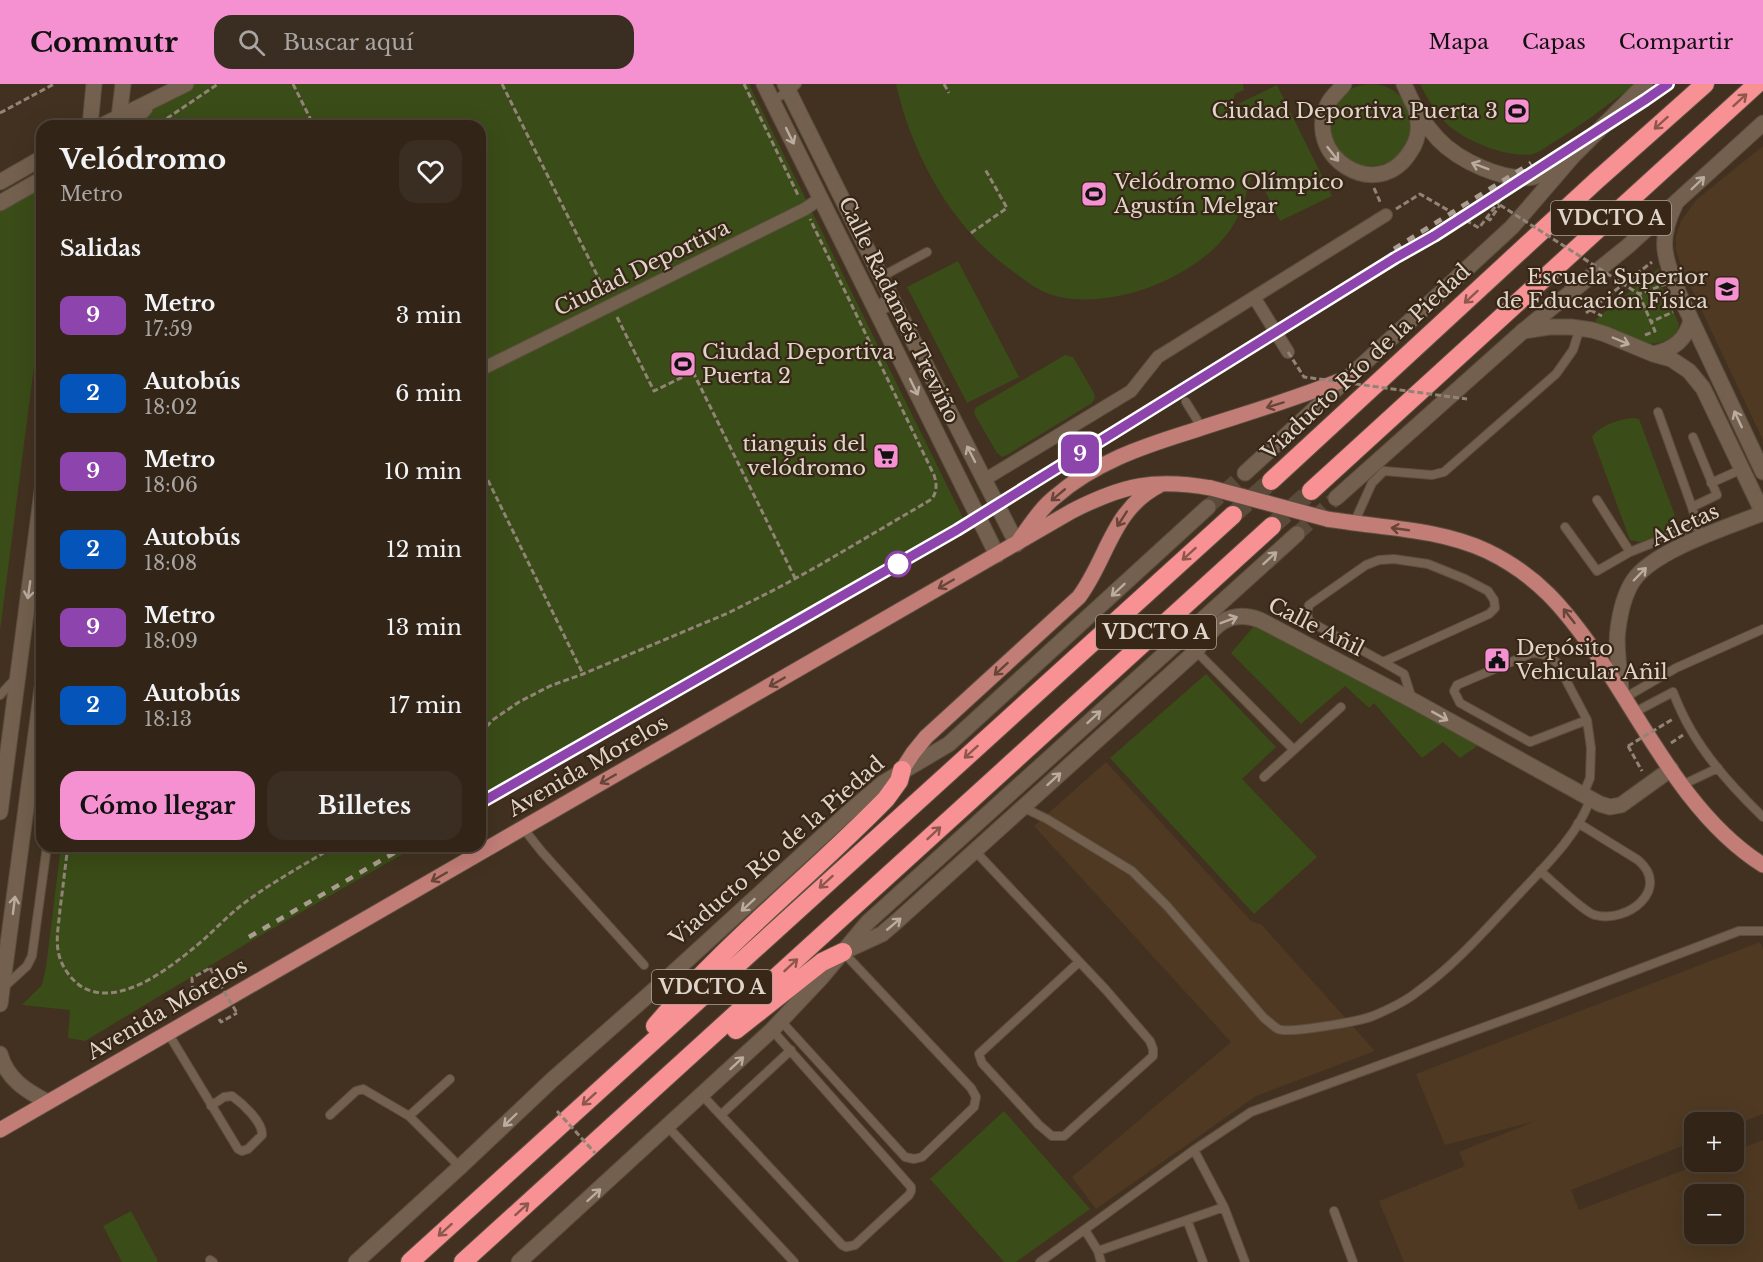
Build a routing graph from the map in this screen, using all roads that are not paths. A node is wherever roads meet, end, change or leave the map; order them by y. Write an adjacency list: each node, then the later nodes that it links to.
1 (94, 84): 13 (street)
2 (123, 84): 14 (street)
3 (186, 84): 15 (street)
4 (764, 84): 11 (street, Calle Radamés Treviño)
5 (1344, 84): 12 (street, one-way to 12)
6 (1404, 84): 12 (street)
7 (1645, 84): 17 (street, Viaducto Río de la Piedad)
8 (1705, 84): 45 (highway, Viaducto Río de la Piedad / VDCTO A, one-way to 45)
9 (1757, 84): 48 (highway, VDCTO A, one-way to 9)
10 (790, 87): 11 (lane); 26 (street, Calle Radamés Treviño)
11 (772, 100): 21 (street, Calle Radamés Treviño, one-way to 21)
12 (1416, 108): 17 (street, one-way to 12)
13 (91, 120)
14 (122, 120)
15 (126, 120)
16 (1763, 123): 23 (street, one-way to 16)
17 (1573, 156): 36 (street, Viaducto Río de la Piedad)
18 (36, 161): 19 (street)
19 (0, 182)
20 (36, 182): 22 (street)
21 (821, 198): 29 (street, Calle Radamés Treviño); 35 (street, Ciudad Deportiva)
22 (0, 203)
23 (1675, 205): 30 (street); 32 (street)
24 (1386, 215): 27 (street)
25 (927, 252): 26 (lane)
26 (881, 277): 28 (street, Calle Radamés Treviño)
27 (1254, 297): 33 (street); 44 (street)
28 (892, 301): 29 (street); 44 (street, Calle Radamés Treviño, one-way to 28)
29 (876, 309): 63 (street, Calle Radamés Treviño, one-way to 63)
30 (1691, 320): 34 (street); 42 (street, one-way to 30)
31 (1582, 322): 32 (street); 34 (street, one-way to 34); 55 (lane)
32 (1523, 331): 49 (street)
33 (1288, 352)
34 (1653, 354): 41 (street)
35 (486, 367)
36 (1349, 377): 39 (main road, one-way to 39); 43 (street, Viaducto Río de la Piedad)
37 (1186, 402): 39 (lane)
38 (1658, 412): 52 (lane)
39 (1202, 428): 61 (main road, one-way to 61)
40 (1693, 437): 47 (lane)
41 (1742, 469): 47 (lane); 53 (street)
42 (1763, 472)
43 (1245, 473)
44 (984, 480): 61 (street, Calle Radamés Treviño)
45 (1271, 481)
46 (1166, 482): 55 (main road, Avenida Morelos, bridge); 61 (main road, Avenida Morelos); 78 (main road, one-way to 78)
47 (1711, 483): 52 (lane)
48 (1311, 491)
49 (1336, 498)
50 (1597, 500): 62 (lane)
51 (1208, 507): 78 (street, Viaducto Río de la Piedad, one-way to 78)
52 (1692, 507): 58 (lane)
53 (1763, 513): 58 (street, Atletas)
54 (1233, 515): 103 (highway, VDCTO A, one-way to 103)
55 (1354, 524): 68 (main road, one-way to 55)
56 (1272, 526): 104 (highway, VDCTO A, one-way to 56)
57 (1565, 527): 62 (lane)
58 (1699, 532): 62 (lane); 68 (street, Atletas, one-way to 58)
59 (1297, 534): 94 (street, one-way to 59)
60 (36, 536): 67 (street, one-way to 67)
61 (1017, 544): 63 (main road, Avenida Morelos)
62 (1630, 552)
63 (997, 555): 86 (main road, Avenida Morelos, one-way to 86)
64 (1763, 628): 68 (lane)
65 (1196, 651): 70 (street, Calle Añil, one-way to 70); 75 (lane); 82 (street, Calle Añil, one-way to 65)
66 (1383, 662): 66 (lane); 70 (lane)
67 (17, 677): 69 (lane); 83 (street)
68 (1623, 694): 72 (main road)
69 (0, 695)
70 (1412, 700): 81 (street, Calle Añil, one-way to 81)
71 (1341, 707): 75 (lane)
72 (1635, 712): 76 (lane); 77 (main road)
73 (1587, 720): 73 (lane); 81 (lane)
74 (36, 734): 97 (street, one-way to 74)
75 (1294, 750): 79 (lane)
76 (1718, 768): 80 (lane); 84 (lane)
77 (1671, 769): 80 (main road); 81 (street, Calle Añil)
78 (902, 770): 103 (highway); 115 (street, Viaducto Río de la Piedad, one-way to 115)
79 (1264, 777)
80 (1682, 785): 91 (main road)
81 (1586, 798): 85 (lane)
82 (1022, 807): 88 (street, Calle Añil); 92 (lane)
83 (0, 812)
84 (1763, 817)
85 (1578, 823): 92 (lane); 92 (lane)
86 (523, 828): 87 (main road, Avenida Morelos, one-way to 87); 96 (lane)
87 (486, 849)
88 (975, 851): 94 (street, Calle Añil, one-way to 88); 95 (lane)
89 (46, 852): 97 (lane)
90 (481, 852): 100 (main road, Avenida Morelos, one-way to 100)
91 (1763, 865)
92 (1540, 871)
93 (1763, 931): 114 (lane)
94 (843, 952): 99 (street); 99 (lane); 104 (highway)
95 (1079, 962): 95 (lane)
96 (644, 965)
97 (3, 988): 98 (street)
98 (0, 1004)
99 (777, 1025): 101 (lane); 106 (street, one-way to 99)
100 (168, 1033): 107 (main road, Avenida Morelos); 108 (lane)
101 (790, 1050): 109 (lane); 109 (lane)
102 (0, 1054): 107 (street)
103 (613, 1077): 122 (highway, VDCTO A, one-way to 122)
104 (668, 1077): 123 (highway, VDCTO A, one-way to 104)
105 (450, 1079): 111 (lane)
106 (702, 1095): 109 (lane); 112 (street)
107 (48, 1102): 113 (main road, Avenida Morelos)
108 (211, 1106): 108 (lane)
109 (722, 1114)
110 (330, 1115): 111 (lane)
111 (409, 1116): 115 (lane)
112 (668, 1127): 124 (street, one-way to 112); 125 (lane)
113 (0, 1130)
114 (1194, 1150): 116 (lane); 119 (lane)
115 (460, 1167): 121 (street, Viaducto Río de la Piedad)
116 (1224, 1207): 118 (lane); 129 (lane)
117 (1334, 1211): 130 (lane)
118 (1187, 1220): 120 (lane); 128 (lane)
119 (1085, 1230): 120 (lane); 126 (lane)
120 (1098, 1251): 127 (lane)
121 (356, 1262)
122 (410, 1262)
123 (463, 1262)
124 (519, 1262)
125 (794, 1262)
126 (1040, 1262)
127 (1101, 1262)
128 (1203, 1262)
129 (1245, 1262)
130 (1353, 1262)

